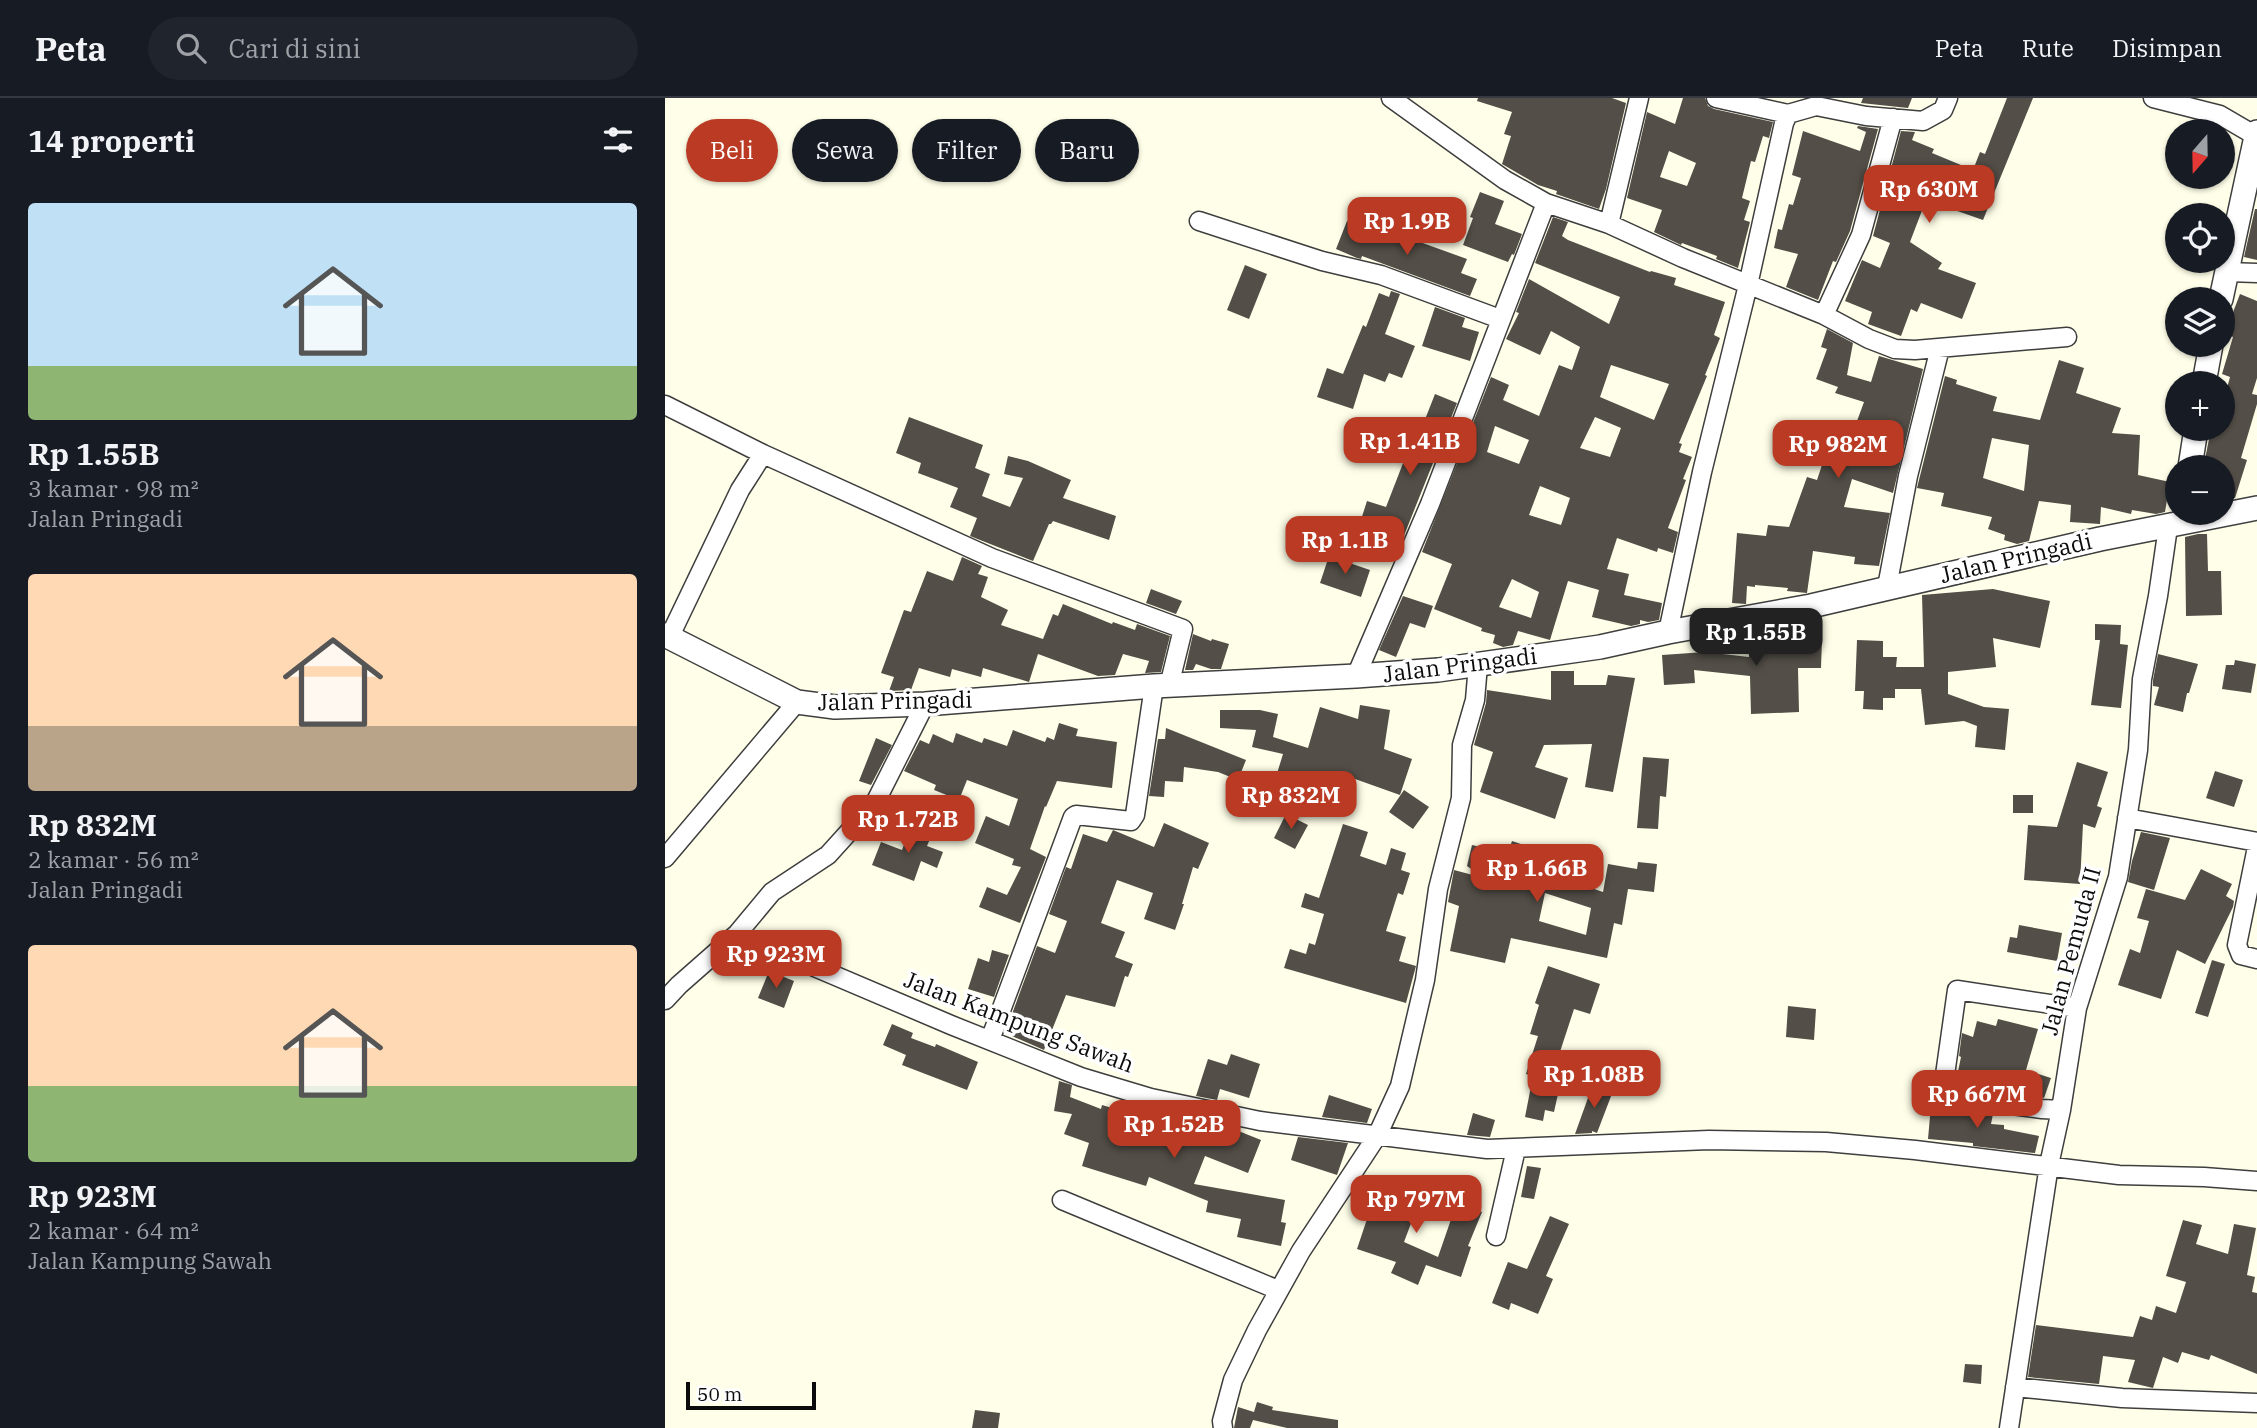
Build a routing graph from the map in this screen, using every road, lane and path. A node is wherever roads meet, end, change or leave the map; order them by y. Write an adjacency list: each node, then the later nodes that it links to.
1 (1391, 98): 9 (street)
2 (1639, 98): 11 (street)
3 (1716, 98): 6 (street)
4 (1948, 98): 7 (street)
5 (2153, 98): 8 (street)
6 (1788, 114): 7 (street); 15 (street)
7 (1893, 118): 16 (street)
8 (2256, 134): 12 (street)
9 (1546, 203): 11 (street); 17 (street)
10 (1199, 221): 17 (street)
11 (1609, 223): 15 (street)
12 (2235, 233)
13 (2235, 272): 14 (street)
14 (2257, 273)
15 (1748, 285): 16 (street); 27 (street)
16 (1824, 315): 19 (street)
17 (1500, 319): 30 (street)
18 (2067, 337): 19 (street)
19 (1940, 348): 26 (street)
20 (665, 405): 21 (street)
21 (763, 454): 28 (street); 31 (street)
22 (2257, 508): 23 (street, Jalan Pringadi)
23 (2235, 511)
24 (2165, 524): 26 (street, Jalan Pringadi)
25 (2179, 525): 34 (street, Jalan Pemuda II)
26 (1887, 587): 27 (street, Jalan Pringadi)
27 (1668, 632): 29 (street, Jalan Pringadi)
28 (667, 636): 32 (street, Jalan Pringadi)
29 (1478, 665): 30 (street, Jalan Pringadi); 43 (street)
30 (1356, 676): 31 (street, Jalan Pringadi)
31 (1162, 686): 33 (street, Jalan Pringadi); 41 (street)
32 (797, 702): 33 (street, Jalan Pringadi); 36 (street)
33 (925, 704): 37 (street)
34 (2127, 818): 35 (street); 40 (street, Jalan Pemuda II)
35 (2257, 844): 38 (street)
36 (665, 858)
37 (737, 934): 39 (street); 41 (street, Jalan Kampung Sawah)
38 (2257, 959)
39 (665, 1000)
40 (2077, 1009): 42 (street, Jalan Pemuda II); 42 (street)
41 (990, 1040): 43 (street, Jalan Kampung Sawah)
42 (2061, 1110): 45 (street, Jalan Pemuda II)
43 (1377, 1136): 44 (street, Jalan Kampung Sawah); 49 (street)
44 (1516, 1149): 45 (street, Jalan Kampung Sawah); 48 (street)
45 (2049, 1165): 46 (street, Jalan Kampung Sawah); 50 (street, Jalan Pemuda II)
46 (2257, 1181)
47 (1062, 1200): 49 (street)
48 (1496, 1236)
49 (1278, 1290): 52 (street)
50 (2015, 1387): 51 (street); 53 (street, Jalan Pemuda II)
51 (2257, 1403)
52 (1223, 1428)
53 (2009, 1428)

